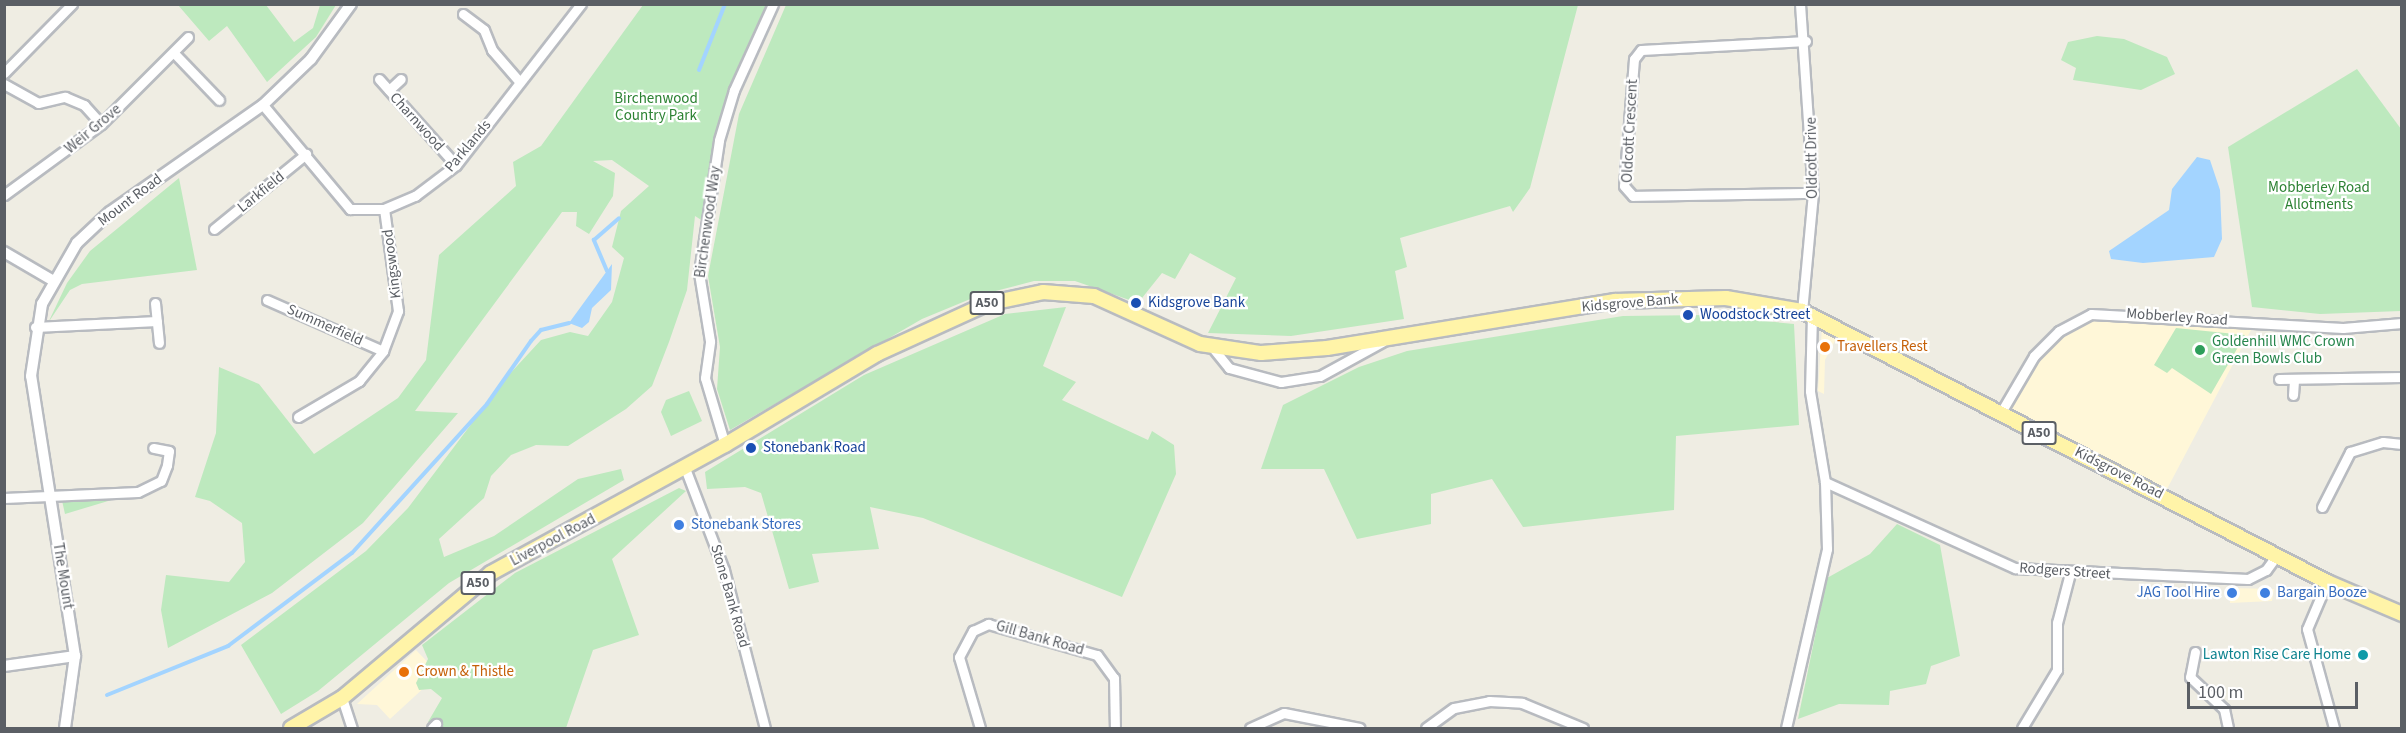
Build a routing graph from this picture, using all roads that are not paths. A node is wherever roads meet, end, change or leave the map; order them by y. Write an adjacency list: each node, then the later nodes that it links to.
1 (72, 4): 10 (street)
2 (351, 4): 17 (street, Mount Road)
3 (581, 4): 13 (street, Parklands)
4 (773, 4): 45 (street, Birchenwood Way)
5 (1800, 4): 8 (street, Oldcott Drive)
6 (463, 14): 13 (street)
7 (188, 37): 9 (street, Weir Grove)
8 (1806, 41): 21 (street, Oldcott Drive); 21 (street, Oldcott Crescent)
9 (174, 53): 16 (street); 18 (street, Weir Grove)
10 (4, 73)
11 (379, 79): 15 (street, Charnwood)
12 (401, 79): 15 (street)
13 (518, 80): 20 (street, Parklands)
14 (4, 84): 18 (street)
15 (389, 90): 20 (street, Charnwood)
16 (219, 99)
17 (263, 105): 19 (street, Parklands); 26 (street, Mount Road)
18 (100, 124): 22 (street, Weir Grove)
19 (306, 154): 23 (street, Parklands); 24 (street, Larkfield)
20 (456, 165): 23 (street, Parklands)
21 (1813, 193): 29 (street, Oldcott Drive)
22 (4, 195)
23 (384, 209): 36 (street, Kingswood)
24 (214, 229)
25 (4, 252): 26 (street)
26 (52, 280): 32 (street, Mount Road)
27 (267, 300): 36 (street, Summerfield)
28 (155, 303): 30 (street)
29 (1807, 312): 33 (main road, Kidsgrove Bank / A50); 41 (main road, Kidsgrove Road / A50); 48 (street)
30 (157, 321): 32 (street); 34 (street)
31 (2402, 323): 41 (street, Mobberley Road)
32 (34, 327): 49 (street, Mount Road)
33 (1388, 338): 35 (main road, Kidsgrove Bank / A50); 35 (street, Kidsgrove Bank)
34 (159, 343)
35 (1212, 347): 42 (main road, Kidsgrove Bank / A50)
36 (383, 351): 43 (street, Kingswood)
37 (2402, 377): 39 (street)
38 (2279, 379): 39 (street)
39 (2294, 380): 40 (street)
40 (2293, 395)
41 (2000, 414): 52 (main road, Kidsgrove Road / A50)
42 (773, 416): 45 (main road, Liverpool Road / A50)
43 (298, 417)
44 (2402, 444): 51 (street)
45 (725, 445): 47 (main road, Liverpool Road / A50)
46 (153, 448): 49 (street)
47 (685, 468): 59 (main road, Liverpool Road / A50); 63 (street, Stone Bank Road)
48 (1825, 482): 53 (street, Rodgers Street); 70 (street)
49 (50, 497): 50 (street); 57 (street, The Mount)
50 (4, 498)
51 (2322, 507)
52 (2276, 556): 53 (street, Rodgers Street); 54 (main road, A50)
53 (2070, 573): 71 (street)
54 (2327, 582): 55 (main road, A50); 73 (street)
55 (2402, 614)
56 (2195, 652): 72 (street)
57 (75, 656): 58 (street); 61 (street, The Mount)
58 (4, 666)
59 (342, 698): 60 (street); 62 (main road, Liverpool Road / A50)
60 (351, 728)
61 (65, 729)
62 (291, 729)
63 (765, 729)
64 (980, 729): 65 (street, Gill Bank Road)
65 (1115, 729)
66 (1250, 729): 67 (street)
67 (1359, 729)
68 (1426, 729): 69 (street)
69 (1583, 729)
70 (1786, 729)
71 (2022, 729)
72 (2228, 729)
73 (2334, 729)

